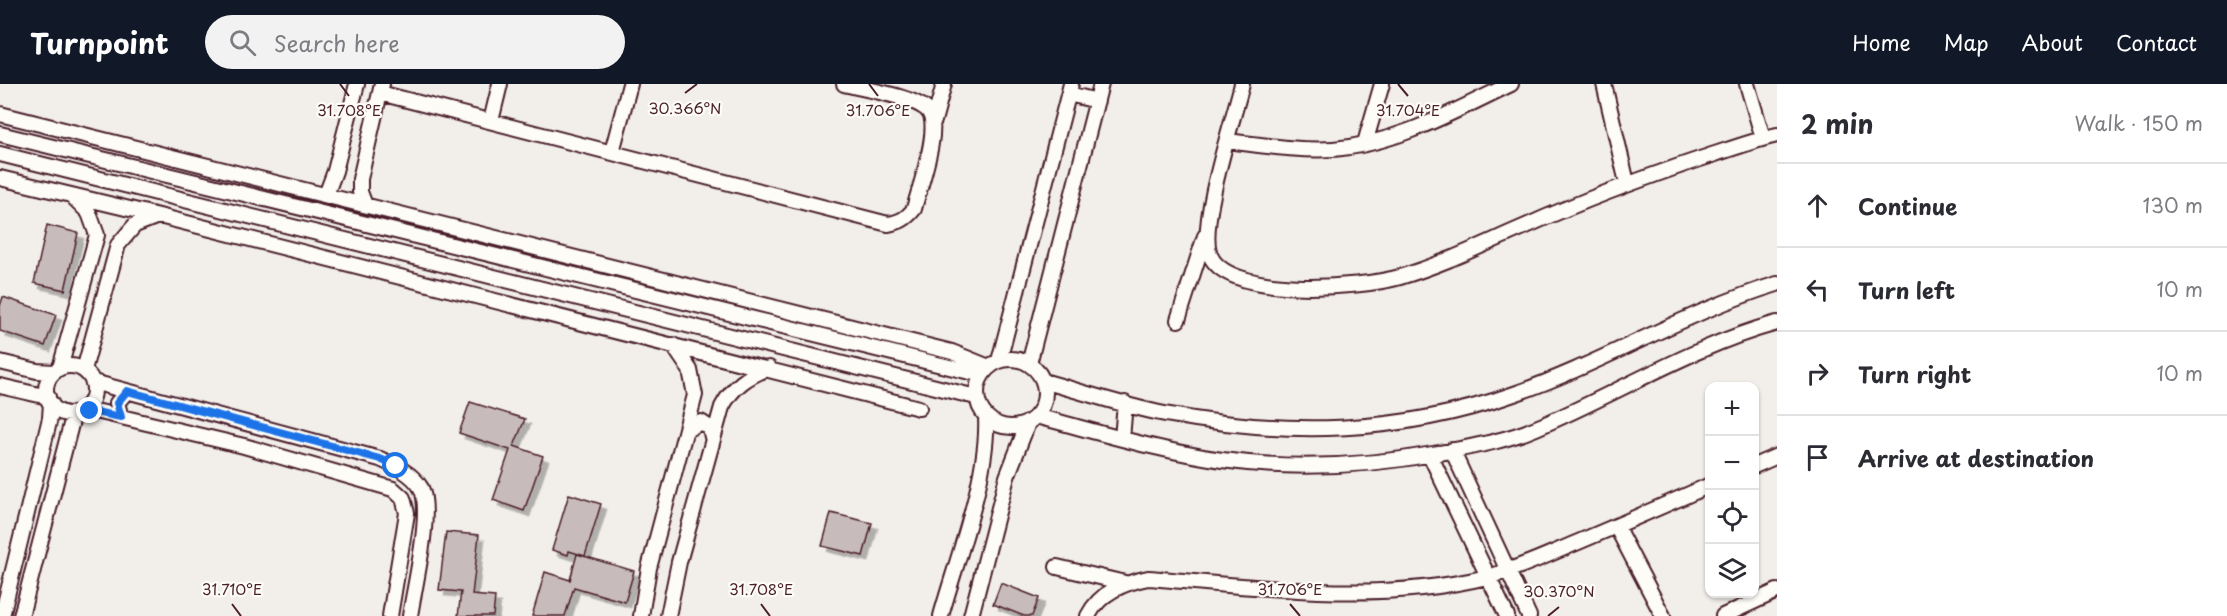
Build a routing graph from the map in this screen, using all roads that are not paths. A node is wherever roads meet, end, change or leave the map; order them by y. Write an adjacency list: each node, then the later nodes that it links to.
1 (357, 84): 27 (street)
2 (500, 84): 16 (street)
3 (630, 84): 22 (street)
4 (844, 84): 17 (street)
5 (944, 84): 17 (street)
6 (1101, 84): 14 (street)
7 (1242, 84): 20 (street)
8 (1382, 84): 21 (street)
9 (1510, 84): 21 (street)
10 (1604, 84): 25 (street)
11 (1747, 84): 19 (street)
12 (381, 88): 16 (street); 28 (street)
13 (1070, 89): 14 (street); 42 (street)
14 (1097, 101): 40 (street)
15 (0, 114): 27 (street)
16 (491, 121): 22 (street)
17 (934, 121): 22 (street)
18 (0, 134): 31 (street)
19 (1770, 137): 25 (street)
20 (1227, 141): 21 (street); 32 (street)
21 (1365, 143)
22 (612, 152)
23 (0, 154): 49 (street)
24 (0, 178): 26 (street)
25 (1627, 183): 32 (street)
26 (71, 195): 30 (street); 33 (street)
27 (326, 195): 28 (street)
28 (365, 205): 29 (street)
29 (392, 212): 31 (street); 42 (street)
30 (159, 216): 34 (street); 38 (street)
31 (389, 231): 42 (street)
32 (1206, 231): 36 (street)
33 (91, 254): 34 (street); 43 (street)
34 (112, 260): 44 (street)
35 (1777, 284): 51 (street)
36 (1178, 320)
37 (1777, 323): 60 (street)
38 (672, 345): 41 (street); 57 (street)
39 (0, 362): 43 (street)
40 (1029, 364): 42 (street); 45 (street)
41 (769, 368): 52 (street); 58 (street)
42 (990, 368): 49 (street)
43 (57, 370): 44 (street); 50 (street)
44 (84, 370): 46 (street)
45 (1043, 381): 51 (street); 56 (street)
46 (93, 382): 48 (street); 53 (street)
47 (0, 386): 50 (street)
48 (127, 391): 54 (street); 74 (street)
49 (976, 397): 55 (street)
50 (49, 400): 53 (street); 71 (street)
51 (1125, 403): 59 (street)
52 (919, 408)
53 (78, 412): 54 (street); 72 (street)
54 (121, 417): 73 (street)
55 (986, 417): 56 (street); 77 (street)
56 (1032, 420): 59 (street); 78 (street)
57 (688, 429): 58 (street); 75 (street)
58 (712, 437): 76 (street)
59 (1122, 439): 61 (street)
60 (1452, 450): 61 (street); 67 (street)
61 (1430, 454): 68 (street)
62 (1777, 456): 63 (street)
63 (1759, 464)
64 (1705, 487): 65 (street)
65 (1616, 526): 67 (street); 82 (street)
66 (1057, 567): 69 (street)
67 (1508, 571): 68 (street); 81 (street)
68 (1488, 577): 69 (street); 80 (street)
69 (1125, 583): 79 (street)
70 (1777, 591): 83 (street)
71 (2, 616)
72 (21, 616)
73 (390, 616)
74 (410, 616)
75 (641, 616)
76 (668, 616)
77 (941, 616)
78 (971, 616)
79 (1088, 616)
80 (1507, 616)
81 (1529, 616)
82 (1663, 616)
83 (1723, 616)

